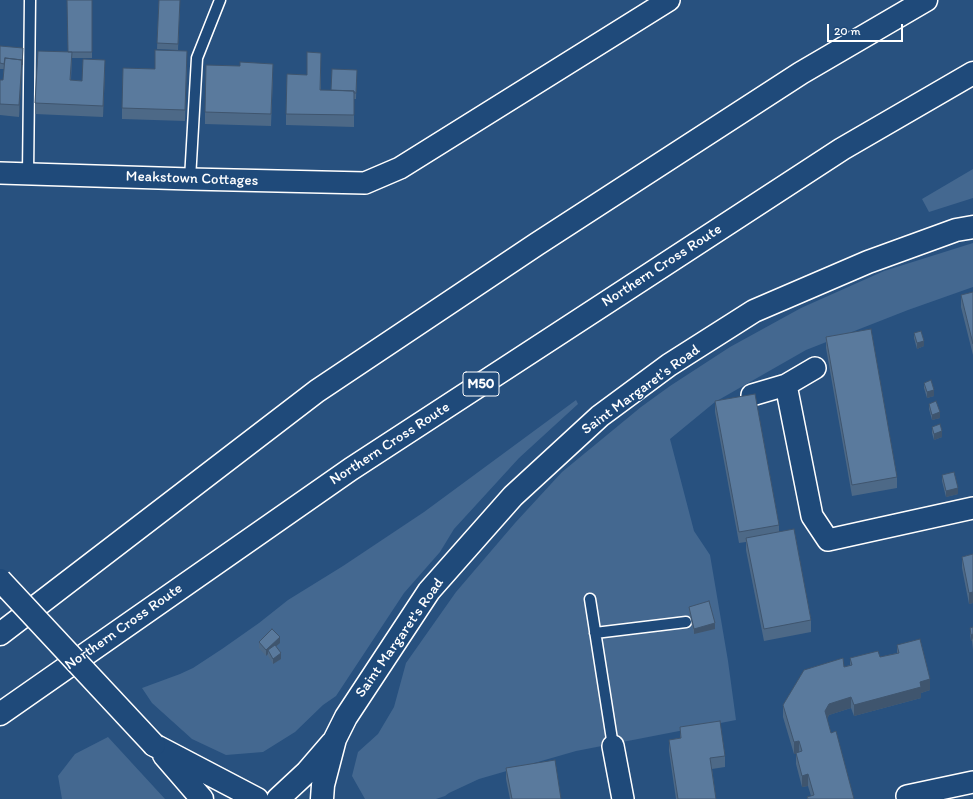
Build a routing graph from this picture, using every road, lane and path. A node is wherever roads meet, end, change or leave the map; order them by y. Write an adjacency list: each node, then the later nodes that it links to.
1 (30, 0): 7 (lane)
2 (220, 0): 8 (lane)
3 (669, 0): 8 (street, Meakstown Cottages)
4 (926, 0): 18 (main road)
5 (973, 73): 19 (main road, Northern Cross Route / M50)
6 (0, 173): 7 (street, Meakstown Cottages)
7 (28, 174): 8 (street, Meakstown Cottages)
8 (190, 179)
9 (973, 227): 20 (main road, Saint Margaret's Road)
10 (815, 368): 11 (street)
11 (786, 385): 12 (street); 13 (street)
12 (752, 395)
13 (973, 508)
14 (0, 580): 21 (main road, bridge)
15 (590, 599): 17 (lane)
16 (686, 622): 17 (lane)
17 (595, 633): 22 (lane)
18 (0, 634)
19 (0, 714)
20 (335, 739): 27 (main road, Saint Margaret's Road); 28 (main road, Saint Margaret's Road)
21 (154, 744): 25 (main road); 26 (main road)
22 (613, 746): 29 (street)
23 (973, 782): 24 (street)
24 (907, 796)
25 (202, 799)
26 (257, 799)
27 (278, 799)
28 (322, 799)
29 (623, 799)

